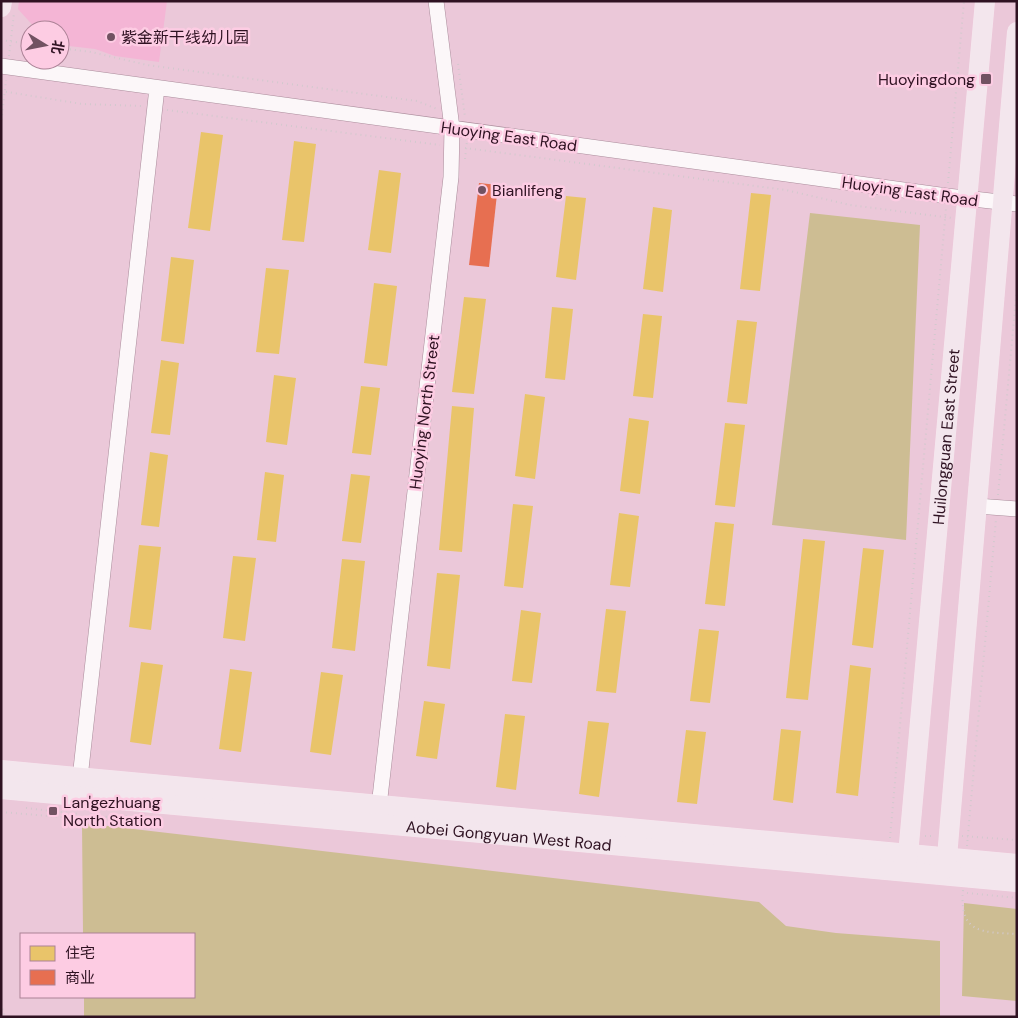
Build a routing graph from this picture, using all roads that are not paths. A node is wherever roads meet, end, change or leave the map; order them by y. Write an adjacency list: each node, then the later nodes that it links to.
1 (2, 1): 4 (main road)
2 (436, 1): 8 (street, Huoying North Street)
3 (986, 1): 9 (main road, Huilongguan East Street)
4 (1, 7)
5 (1017, 32): 10 (main road)
6 (1, 66): 7 (street, Huoying East Road)
7 (157, 88): 8 (street, Huoying East Road); 14 (street)
8 (452, 128): 9 (street, Huoying East Road); 16 (street, Huoying North Street)
9 (968, 199): 10 (street, Huoying East Road); 17 (main road, Huilongguan East Street)
10 (1009, 203): 11 (main road)
11 (976, 506): 12 (street); 19 (main road)
12 (1017, 509)
13 (1, 770): 14 (main road, Aobei Gongyuan West Road)
14 (80, 778): 16 (main road, Aobei Gongyuan West Road)
15 (1, 789): 16 (main road, Aobei Gongyuan West Road)
16 (378, 814): 17 (main road, Aobei Gongyuan West Road)
17 (908, 854): 19 (main road, Aobei Gongyuan West Road)
18 (1017, 864): 19 (main road, Aobei Gongyuan West Road)
19 (946, 866): 20 (main road, Aobei Gongyuan West Road)
20 (1017, 882)

